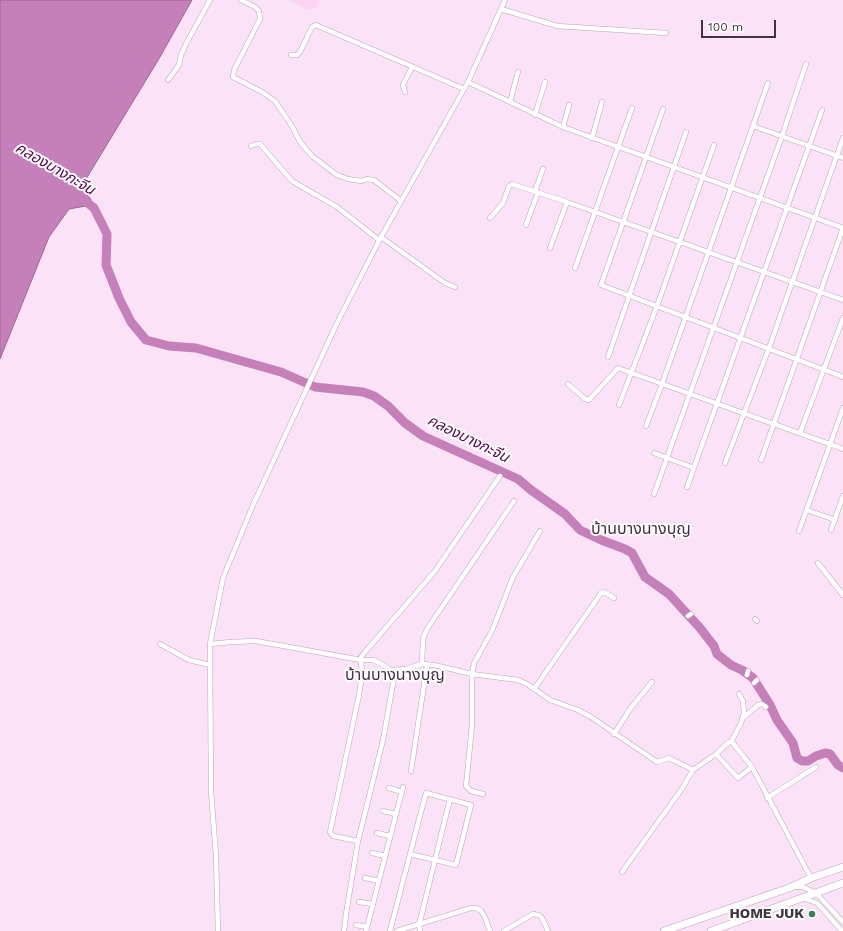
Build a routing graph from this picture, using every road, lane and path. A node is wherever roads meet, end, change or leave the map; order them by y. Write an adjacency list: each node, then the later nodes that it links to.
1 (210, 0): 10 (street)
2 (241, 0): 42 (street)
3 (505, 0): 4 (street)
4 (501, 9): 5 (street); 11 (street)
5 (666, 33)
6 (291, 56): 8 (street)
7 (806, 64): 26 (street)
8 (412, 67): 14 (street); 15 (street)
9 (518, 72): 16 (street)
10 (168, 80)
11 (468, 82): 14 (street); 16 (street)
12 (545, 82): 22 (street)
13 (768, 83): 23 (street)
14 (464, 89): 42 (street)
15 (405, 92)
16 (510, 102): 22 (street)
17 (602, 102): 27 (street)
18 (569, 105): 24 (street)
19 (632, 108): 32 (street)
20 (663, 109): 34 (street)
21 (822, 110): 31 (street)
22 (535, 115): 24 (street)
23 (753, 126): 26 (street); 39 (street)
24 (563, 128): 27 (street)
25 (686, 132): 36 (street)
26 (782, 136): 31 (street); 41 (street)
27 (592, 138): 32 (street)
28 (843, 138): 33 (street)
29 (714, 145): 38 (street)
30 (251, 146): 52 (street)
31 (810, 146): 33 (street); 44 (street)
32 (618, 147): 34 (street); 45 (street)
33 (837, 156): 35 (street); 47 (street)
34 (646, 157): 36 (street); 48 (street)
35 (843, 158)
36 (674, 168): 38 (street); 51 (street)
37 (543, 169): 40 (street)
38 (702, 178): 39 (street); 53 (street)
39 (731, 188): 41 (street); 55 (street)
40 (536, 192): 43 (street); 46 (street); 49 (street)
41 (760, 198): 44 (street); 56 (street)
42 (401, 201): 52 (street)
43 (567, 202): 45 (street); 54 (street)
44 (787, 208): 47 (street); 58 (street)
45 (595, 212): 48 (street); 57 (street)
46 (490, 218)
47 (815, 218): 50 (street); 59 (street)
48 (623, 222): 51 (street); 62 (street)
49 (526, 225)
50 (843, 228): 61 (street)
51 (651, 232): 53 (street); 62 (street)
52 (380, 239): 60 (street); 106 (street)
53 (680, 242): 55 (street); 64 (street)
54 (550, 248)
55 (708, 252): 56 (street); 65 (street)
56 (736, 262): 58 (street); 67 (street)
57 (574, 268)
58 (764, 272): 59 (street); 68 (street)
59 (792, 282): 61 (street); 69 (street)
60 (456, 286)
61 (821, 292): 63 (street); 71 (street)
62 (628, 295): 64 (street); 70 (street)
63 (843, 300)
64 (657, 306): 65 (street); 73 (street)
65 (685, 317): 67 (street); 76 (street)
66 (843, 318): 72 (street)
67 (713, 327): 68 (street); 77 (street)
68 (740, 338): 69 (street); 78 (street)
69 (769, 348): 71 (street); 81 (street)
70 (608, 356)
71 (797, 359): 72 (street); 82 (street)
72 (824, 370): 74 (street); 84 (street)
73 (631, 373): 75 (street); 76 (street); 79 (street)
74 (843, 377)
75 (568, 384)
76 (662, 384): 77 (street); 83 (street)
77 (690, 394): 78 (street); 88 (street)
78 (718, 404): 81 (street); 91 (street)
79 (619, 405)
80 (843, 408): 85 (street)
81 (744, 413): 82 (street); 90 (street)
82 (774, 424): 84 (street); 89 (street)
83 (646, 426)
84 (800, 433): 85 (street)
85 (830, 445): 86 (street); 97 (street)
86 (843, 449)
87 (654, 453): 88 (street)
88 (667, 458): 91 (street); 94 (street)
89 (761, 460)
90 (725, 463)
91 (694, 468): 93 (street)
92 (500, 476): 107 (street)
93 (687, 487)
94 (654, 494)
95 (843, 496): 98 (street)
96 (514, 501): 108 (street)
97 (807, 510): 98 (street); 101 (street)
98 (835, 520): 99 (street)
99 (831, 530)
100 (540, 531): 111 (street)
101 (800, 531)
102 (818, 563): 103 (street)
103 (843, 596)
104 (614, 598): 113 (street)
105 (160, 644): 109 (street)
106 (210, 644): 107 (street); 109 (street)
107 (360, 660): 110 (street); 132 (street)
108 (424, 664): 110 (street); 111 (street); 123 (street)
109 (210, 665): 153 (street)
110 (391, 670): 132 (street)
111 (472, 674): 113 (street); 125 (street)
112 (652, 682): 117 (street)
113 (534, 689): 117 (street)
114 (739, 694): 116 (street)
115 (766, 707): 116 (street)
116 (742, 719): 118 (street)
117 (614, 734): 122 (street)
118 (731, 742): 119 (street); 120 (street)
119 (716, 754): 120 (street); 122 (street)
120 (752, 767): 126 (street)
121 (816, 767): 126 (street)
122 (693, 770): 138 (street)
123 (411, 771)
124 (389, 788): 129 (street)
125 (483, 794)
126 (767, 798): 140 (street)
127 (450, 799): 134 (street); 136 (street); 136 (street)
128 (383, 811): 129 (street)
129 (396, 814): 131 (street)
130 (377, 833): 131 (street)
131 (390, 836): 135 (street)
132 (358, 841): 154 (street)
133 (372, 853): 135 (street)
134 (410, 854): 136 (street); 155 (street)
135 (385, 856): 141 (street)
136 (435, 860): 150 (street)
137 (843, 867): 140 (main road)
138 (622, 872)
139 (365, 878): 141 (street)
140 (811, 878): 143 (main road)
141 (379, 881): 147 (street)
142 (843, 883): 144 (main road)
143 (789, 888): 144 (street); 161 (main road)
144 (816, 893): 145 (main road); 148 (street)
145 (802, 898): 162 (main road); 163 (street)
146 (359, 902): 147 (street)
147 (373, 904): 151 (street)
148 (843, 922)
149 (356, 925): 151 (street)
150 (419, 925): 156 (street); 157 (street); 158 (street)
151 (366, 929)
152 (514, 929): 159 (street); 160 (street)
153 (218, 931)
154 (344, 931)
155 (390, 931)
156 (397, 931)
157 (420, 931)
158 (490, 931)
159 (504, 931)
160 (548, 931)
161 (664, 931)
162 (711, 931)
163 (841, 931)

